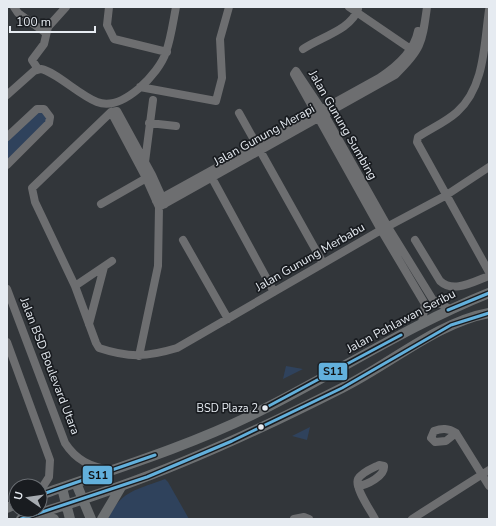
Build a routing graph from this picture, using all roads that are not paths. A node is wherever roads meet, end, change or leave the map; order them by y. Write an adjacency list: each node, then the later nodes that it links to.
1 (14, 7): 11 (street)
2 (66, 7): 11 (street)
3 (109, 7): 14 (street)
4 (176, 7): 14 (street)
5 (229, 7): 16 (street)
6 (349, 7): 9 (street)
7 (422, 7): 13 (street, Jalan Gunung Merapi)
8 (427, 7): 13 (street, Jalan Gunung Merapi)
9 (357, 10): 12 (street); 13 (street)
10 (489, 10): 31 (street)
11 (46, 33): 15 (street)
12 (303, 49)
13 (413, 51): 21 (street, Jalan Gunung Merapi)
14 (167, 52): 16 (street)
15 (38, 69): 16 (street); 17 (street)
16 (140, 87)
17 (7, 95)
18 (153, 100): 22 (street)
19 (114, 111): 26 (street); 29 (street); 42 (street)
20 (239, 113): 25 (street)
21 (321, 114): 25 (street, Jalan Gunung Merapi); 34 (street, Jalan Gunung Sumbing)
22 (149, 123): 23 (street); 26 (street)
23 (176, 126)
24 (7, 138): 27 (street)
25 (258, 149): 30 (street, Jalan Gunung Merapi); 32 (street, Jalan Gunung Merapi); 38 (street)
26 (145, 162): 29 (street)
27 (7, 165)
28 (489, 168): 31 (street, Jalan Gunung Merbabu)
29 (149, 176): 32 (street); 33 (street)
30 (212, 178): 32 (street, Jalan Gunung Merapi); 44 (street)
31 (445, 196): 34 (street, Jalan Gunung Merbabu); 40 (street)
32 (161, 202): 52 (street)
33 (101, 204)
34 (384, 228): 38 (street, Jalan Gunung Merbabu); 46 (street, Jalan Gunung Sumbing); 49 (street, Jalan Gunung Sumbing)
35 (183, 240): 48 (street)
36 (415, 240): 41 (street)
37 (112, 261): 39 (street)
38 (324, 264): 44 (street, Jalan Gunung Merbabu)
39 (104, 267): 42 (street); 50 (street)
40 (489, 272)
41 (489, 276)
42 (75, 286): 50 (street)
43 (7, 289): 54 (street, Jalan BSD Boulevard Utara)
44 (274, 292): 48 (street, Jalan Gunung Merbabu)
45 (489, 293): 46 (main road, Jalan Pahlawan Seribu)
46 (450, 309): 49 (main road, Jalan Pahlawan Seribu)
47 (489, 313): 61 (main road)
48 (228, 319): 52 (street, Jalan Gunung Merbabu)
49 (422, 323): 54 (main road, Jalan Pahlawan Seribu)
50 (89, 324): 52 (street)
51 (7, 342): 57 (street)
52 (139, 356)
53 (456, 433): 56 (street)
54 (114, 470): 58 (main road, Jalan Pahlawan Seribu)
55 (489, 470): 56 (street)
56 (481, 475): 60 (street); 75 (street)
57 (48, 479)
58 (76, 483): 62 (main road, Jalan Pahlawan Seribu); 64 (main road)
59 (358, 486): 74 (street)
60 (489, 486)
61 (121, 487): 64 (main road); 71 (main road)
62 (62, 488): 63 (main road, Jalan Pahlawan Seribu); 65 (main road)
63 (48, 492)
64 (84, 499): 65 (main road); 70 (main road)
65 (66, 505): 66 (main road); 69 (main road)
66 (21, 519)
67 (24, 519): 68 (main road)
68 (54, 519)
69 (70, 519)
70 (91, 519)
71 (102, 519)
72 (294, 519): 73 (street)
73 (308, 519)
74 (375, 519)
75 (412, 519)

